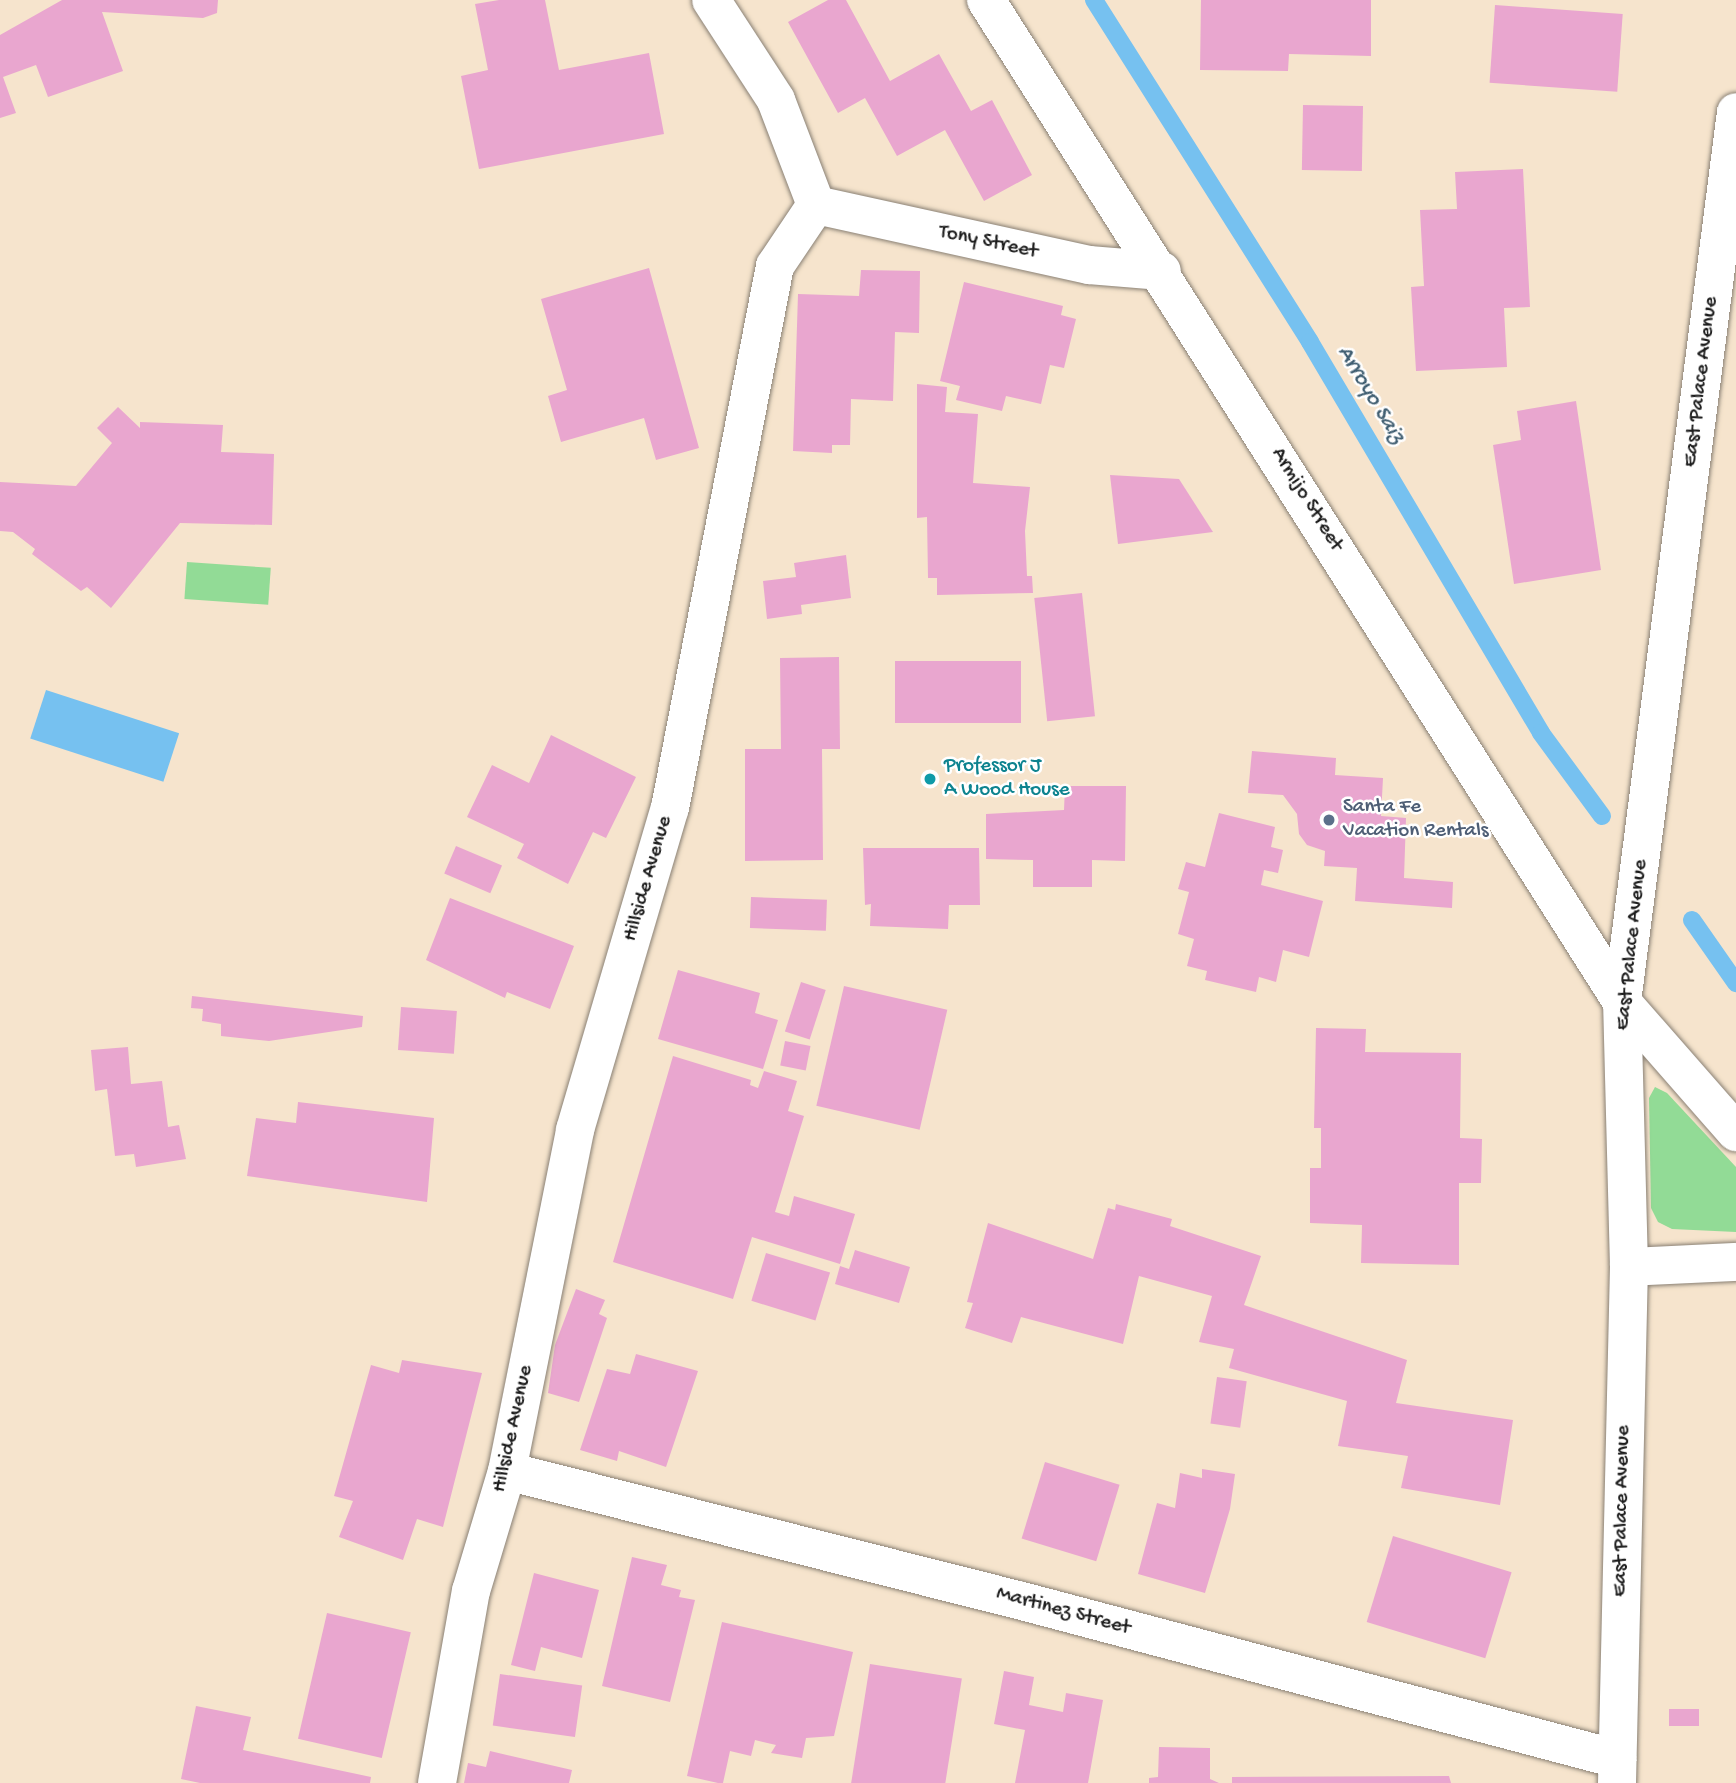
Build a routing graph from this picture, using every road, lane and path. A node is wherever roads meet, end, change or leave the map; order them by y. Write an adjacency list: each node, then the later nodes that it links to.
1 (711, 0): 4 (street)
2 (986, 0): 5 (street, Armijo Street)
3 (1736, 112): 6 (street, East Palace Avenue)
4 (816, 205): 5 (street, Tony Street); 10 (street, Hillside Avenue)
5 (1162, 271): 6 (street, Armijo Street)
6 (1622, 1002): 7 (street, Armijo Street); 9 (street, East Palace Avenue)
7 (1736, 1132)
8 (1736, 1262): 9 (street)
9 (1629, 1268): 11 (street, East Palace Avenue)
10 (507, 1471): 11 (street, Martinez Street); 12 (street, Hillside Avenue)
11 (1617, 1771)
12 (436, 1783)

